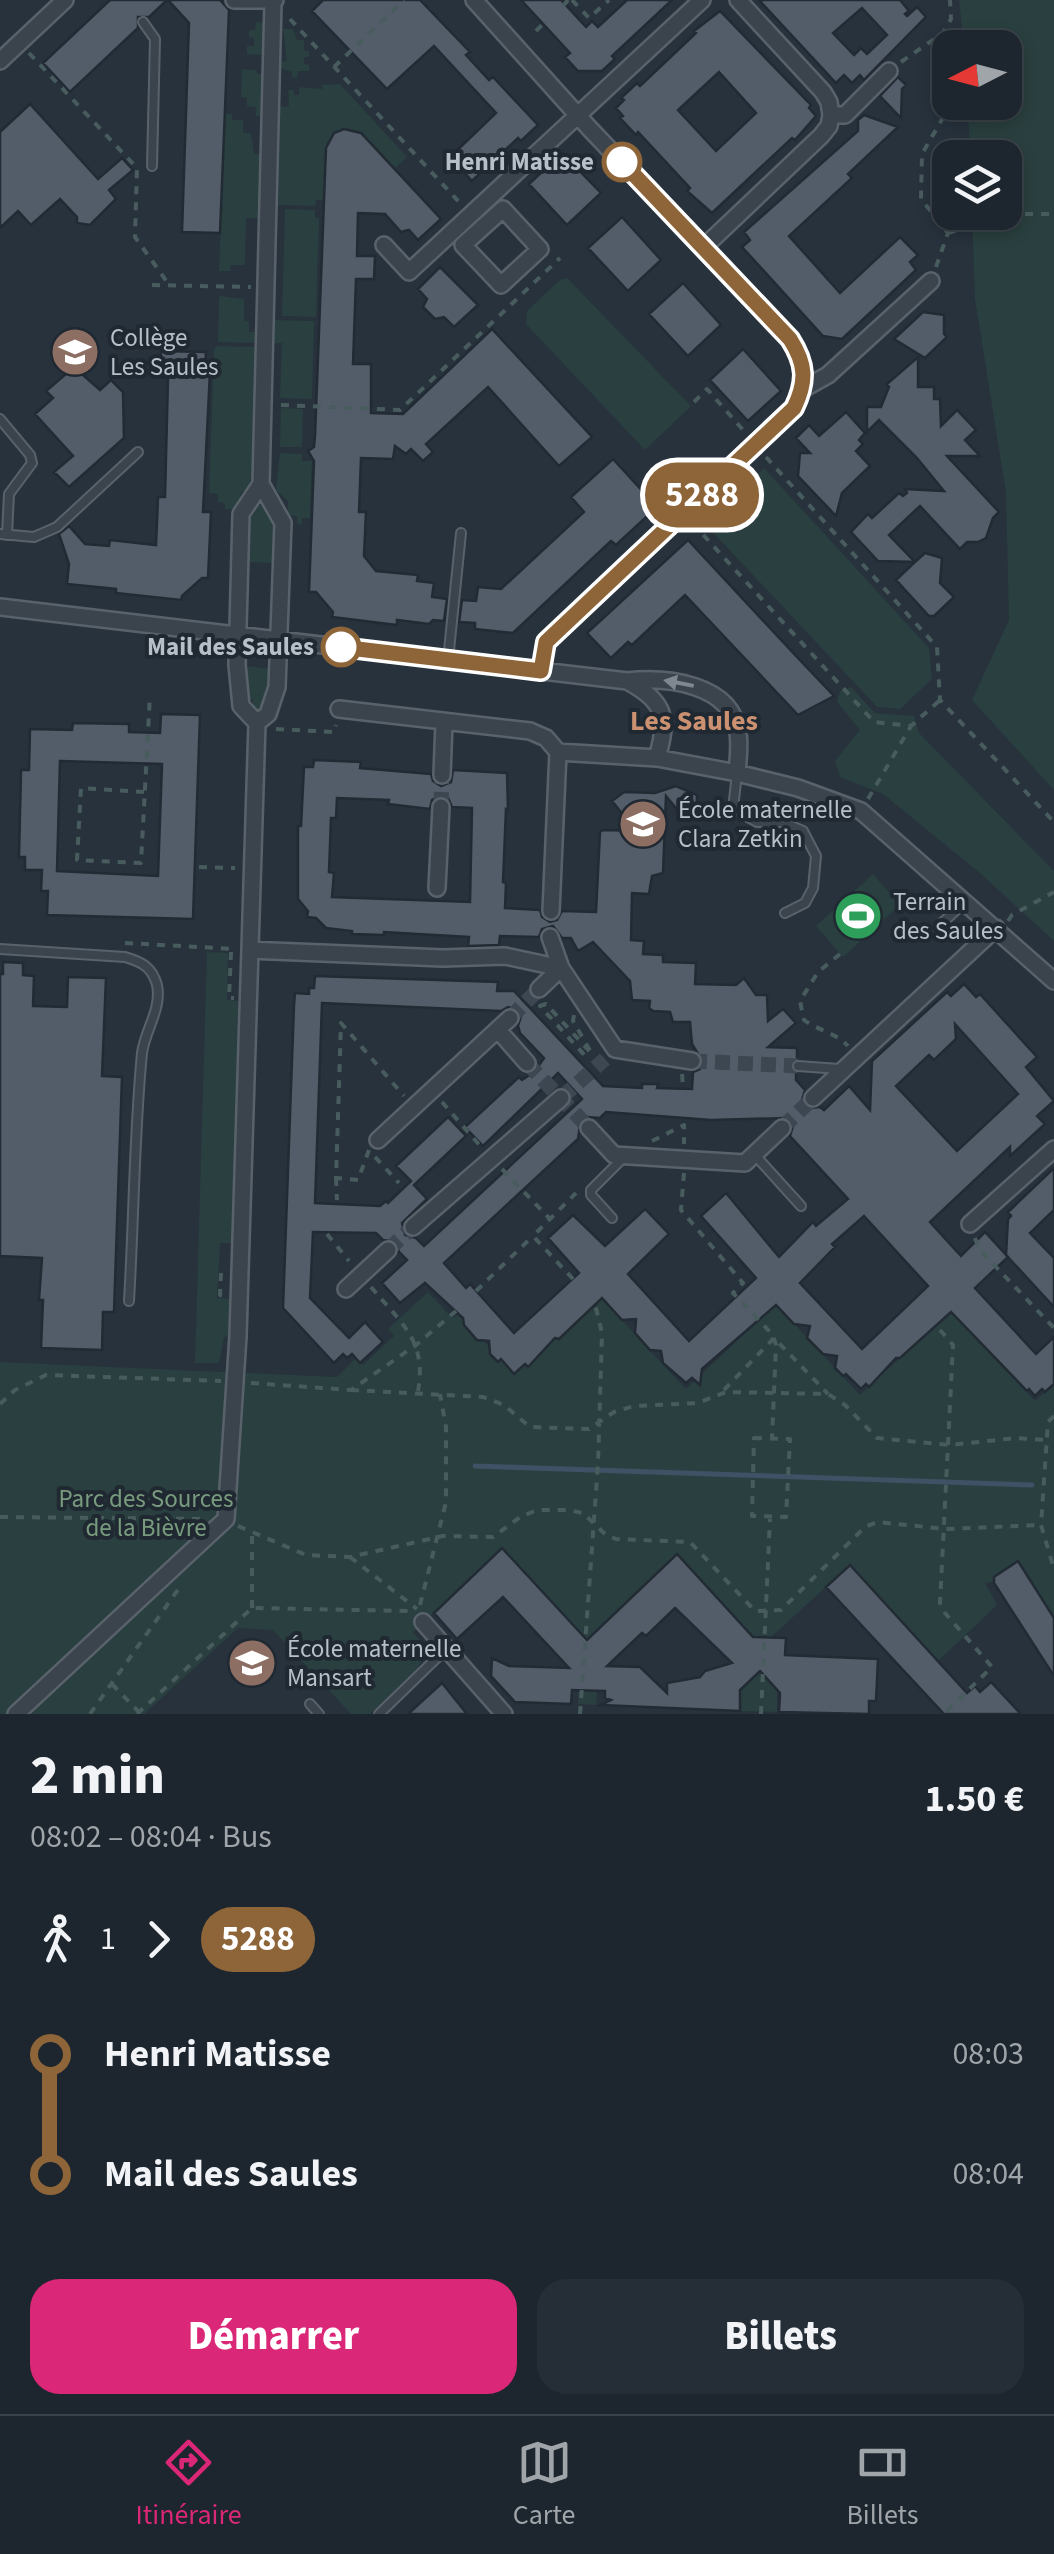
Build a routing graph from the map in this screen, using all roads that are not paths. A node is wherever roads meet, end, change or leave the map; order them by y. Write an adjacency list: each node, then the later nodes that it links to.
1 (65, 0): 8 (street)
2 (234, 0): 6 (street)
3 (474, 0): 11 (street)
4 (702, 0): 11 (street)
5 (738, 0): 10 (street)
6 (274, 1): 20 (street)
7 (143, 22): 12 (lane)
8 (7, 50)
9 (888, 71): 10 (street)
10 (831, 114): 14 (street)
11 (579, 115): 13 (street); 14 (street)
12 (152, 166)
13 (384, 245)
14 (703, 248): 17 (street)
15 (931, 281): 17 (street)
16 (501, 285): 16 (street)
17 (803, 389): 27 (street)
18 (0, 419): 22 (lane)
19 (138, 452): 22 (lane)
20 (260, 484): 24 (street); 25 (street)
21 (461, 533): 26 (lane)
22 (4, 535)
23 (0, 607): 24 (street)
24 (238, 635): 25 (street); 31 (street)
25 (279, 640): 26 (street); 31 (street)
26 (448, 660): 27 (street)
27 (541, 671): 28 (street)
28 (628, 681): 33 (street); 34 (street, one-way to 28)
29 (339, 710): 30 (street)
30 (444, 722): 32 (street); 35 (street)
31 (257, 723): 45 (street)
32 (558, 752): 33 (street); 39 (street)
33 (657, 758): 34 (street)
34 (737, 773): 38 (street); 40 (lane)
35 (442, 775)
36 (441, 807): 37 (street)
37 (437, 888)
38 (966, 901): 41 (lane); 42 (street)
39 (551, 910)
40 (785, 914)
41 (942, 923)
42 (998, 931): 47 (street); 54 (street)
43 (550, 938): 46 (street)
44 (0, 950): 69 (lane)
45 (250, 950): 46 (street); 73 (street)
46 (561, 968): 48 (street); 51 (street)
47 (1054, 981)
48 (540, 989)
49 (510, 1018): 50 (street)
50 (498, 1030): 52 (street); 59 (street)
51 (692, 1061)
52 (527, 1063)
53 (798, 1066): 54 (lane)
54 (844, 1070): 56 (street)
55 (561, 1098): 66 (street)
56 (813, 1098)
57 (589, 1128): 62 (street)
58 (782, 1128): 61 (street)
59 (374, 1145)
60 (1054, 1149): 65 (street)
61 (754, 1154): 62 (street); 63 (lane)
62 (625, 1156): 64 (lane)
63 (801, 1206)
64 (612, 1218)
65 (970, 1224)
66 (413, 1227)
67 (388, 1250): 68 (street)
68 (346, 1288)
69 (129, 1301)
70 (421, 1617): 71 (street)
71 (446, 1648): 75 (lane); 76 (street)
72 (310, 1704): 74 (lane)
73 (16, 1714)
74 (319, 1714)
75 (379, 1714)
76 (504, 1714)

